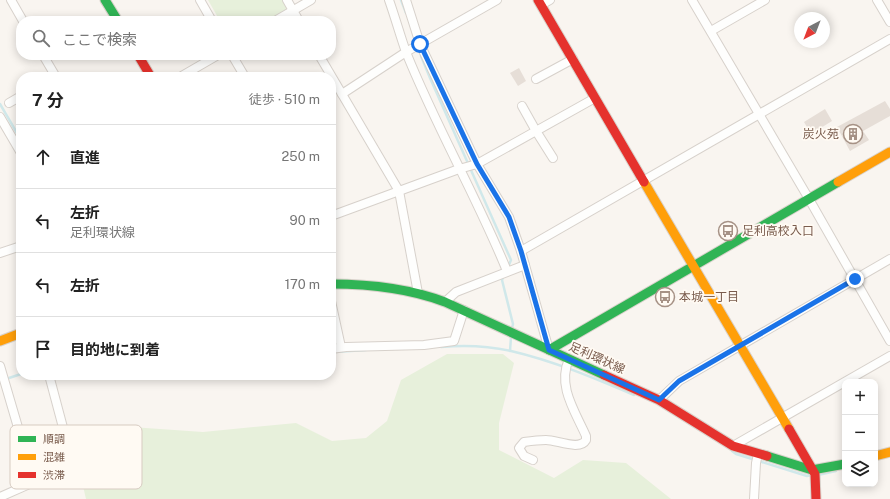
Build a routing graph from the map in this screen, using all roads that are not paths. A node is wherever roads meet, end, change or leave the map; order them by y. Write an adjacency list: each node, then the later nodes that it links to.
1 (11, 0): 15 (street)
2 (105, 0): 16 (street)
3 (200, 0): 17 (street)
4 (287, 0): 14 (street)
5 (311, 0): 14 (street)
6 (389, 0): 24 (street)
7 (406, 0): 23 (street)
8 (497, 0): 23 (street)
9 (550, 0): 13 (street)
10 (692, 0): 21 (street)
11 (765, 0): 21 (street)
12 (877, 0): 20 (street)
13 (540, 2): 25 (street)
14 (293, 10): 18 (street); 19 (street)
15 (20, 16)
16 (115, 16)
17 (209, 16)
18 (283, 16)
19 (296, 16)
20 (890, 22)
21 (711, 31): 43 (street)
22 (890, 39): 43 (street)
23 (420, 44): 24 (street); 50 (street)
24 (406, 52): 38 (street); 51 (street)
25 (573, 59): 36 (street); 39 (street)
26 (46, 60): 31 (street)
27 (141, 60): 32 (street)
28 (209, 60): 33 (street)
29 (235, 60): 34 (street)
30 (322, 60): 35 (street)
31 (53, 72)
32 (148, 72)
33 (189, 72)
34 (242, 72)
35 (329, 72)
36 (536, 79)
37 (336, 84): 38 (street)
38 (342, 94): 53 (street)
39 (595, 98): 46 (street); 52 (street)
40 (16, 99): 41 (street)
41 (9, 103)
42 (522, 106): 46 (street)
43 (760, 115): 52 (street); 54 (street)
44 (0, 117): 45 (street)
45 (3, 129): 47 (street)
46 (536, 131): 49 (street); 50 (street)
47 (16, 146)
48 (890, 152): 54 (street)
49 (553, 158)
50 (477, 164): 51 (street); 57 (street)
51 (459, 169): 53 (street); 62 (street)
52 (644, 182): 57 (street); 61 (street)
53 (398, 191): 55 (street); 65 (street)
54 (809, 199): 61 (street); 63 (street)
55 (336, 214)
56 (16, 248): 58 (street)
57 (521, 251): 60 (street)
58 (0, 253)
59 (890, 259): 63 (street)
60 (525, 265): 62 (street); 75 (street)
61 (692, 266): 72 (street); 75 (street)
62 (507, 272): 66 (street)
63 (855, 279): 71 (street); 72 (street)
64 (336, 284): 65 (street, 足利環状線)
65 (418, 293): 66 (street, 足利環状線)
66 (444, 302): 67 (street, 足利環状線)
67 (464, 310): 73 (street); 75 (street, 足利環状線)
68 (336, 324): 73 (street)
69 (16, 335): 70 (street)
70 (0, 341)
71 (890, 341)
72 (739, 345): 80 (street); 81 (street)
73 (341, 347): 74 (street)
74 (336, 348)
75 (549, 350): 77 (street, 足利環状線)
76 (890, 356): 81 (street)
77 (567, 364): 80 (street, 足利環状線); 88 (street)
78 (0, 366): 82 (street)
79 (51, 380): 83 (street)
80 (659, 400): 84 (street, 足利環状線)
81 (782, 418): 84 (street); 90 (street)
82 (17, 425)
83 (63, 425)
84 (733, 446): 87 (street, 足利環状線)
85 (890, 452): 86 (street)
86 (878, 455)
87 (757, 459): 90 (street, 足利環状線); 93 (street)
88 (533, 460)
89 (842, 465): 90 (street, 足利環状線)
90 (815, 474): 94 (street)
91 (18, 489): 92 (street)
92 (0, 497)
93 (754, 499)
94 (816, 499)

